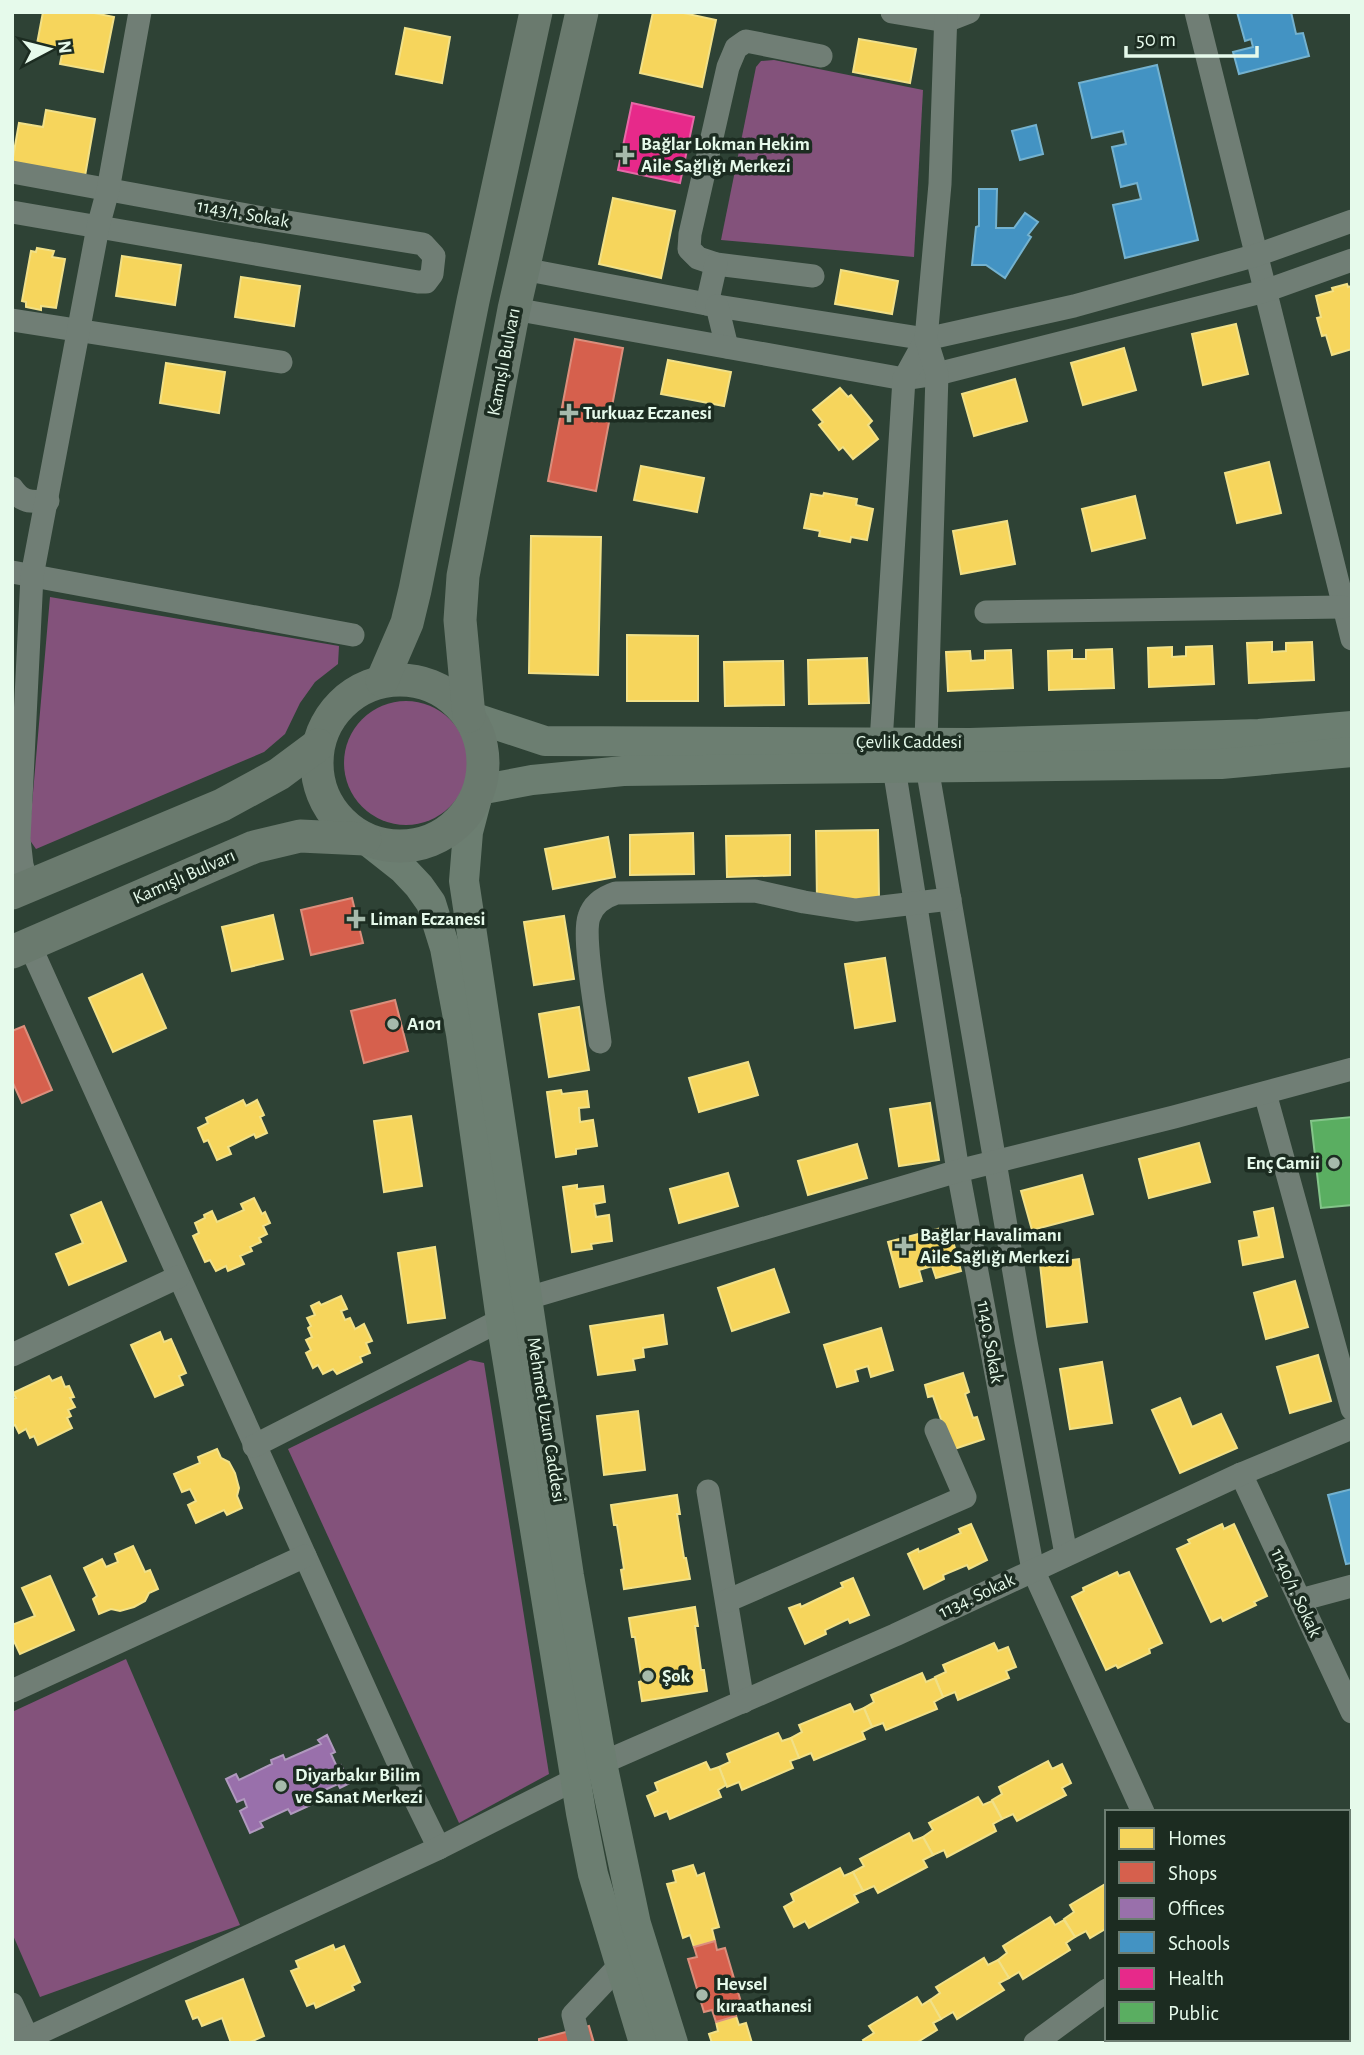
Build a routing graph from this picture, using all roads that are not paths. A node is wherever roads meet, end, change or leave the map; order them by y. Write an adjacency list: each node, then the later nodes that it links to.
1 (140, 12): 10 (street)
2 (536, 12): 42 (highway)
3 (582, 12): 19 (highway, Kamışlı Bulvarı)
4 (892, 12): 7 (street)
5 (970, 12): 7 (street)
6 (1196, 12): 15 (street)
7 (946, 17): 28 (street)
8 (821, 55): 18 (street)
9 (12, 173): 10 (street, 1143/1. Sokak)
10 (108, 190): 12 (street, 1143/1. Sokak); 14 (street)
11 (12, 212): 14 (street)
12 (263, 218): 17 (street); 17 (street, 1143/1. Sokak)
13 (1352, 220): 15 (street)
14 (98, 227): 17 (street); 26 (street)
15 (1257, 255): 21 (street); 23 (street)
16 (1352, 260): 21 (street)
17 (285, 261)
18 (716, 264): 20 (street); 22 (street)
19 (523, 269): 22 (street); 24 (highway, Kamışlı Bulvarı)
20 (813, 276)
21 (1265, 291): 27 (street); 38 (street)
22 (712, 305): 28 (street); 29 (street)
23 (1074, 306): 27 (street); 28 (street)
24 (514, 309): 29 (street); 44 (highway, Kamışlı Bulvarı)
25 (12, 320): 26 (street)
26 (79, 330): 30 (street); 34 (street)
27 (1109, 331): 31 (street)
28 (926, 339): 31 (street); 32 (street)
29 (727, 347): 32 (street)
30 (281, 362)
31 (937, 374): 32 (street); 35 (street)
32 (904, 379): 36 (street, 1140. Sokak)
33 (12, 488): 34 (street)
34 (47, 501): 37 (street)
35 (930, 545): 36 (street); 49 (street)
36 (894, 565): 48 (street, 1140. Sokak)
37 (22, 574): 40 (street); 43 (street)
38 (1343, 607): 39 (street); 41 (street)
39 (986, 612)
40 (354, 635)
41 (1352, 639)
42 (382, 681): 44 (highway); 46 (highway)
43 (19, 713): 52 (street)
44 (469, 716): 48 (main road, Çevlik Caddesi); 50 (highway)
45 (1352, 726): 49 (main road, Çevlik Caddesi)
46 (318, 745): 51 (highway); 52 (highway)
47 (1352, 752): 49 (main road, Çevlik Caddesi)
48 (888, 755): 49 (main road, Çevlik Caddesi); 50 (main road, Çevlik Caddesi); 54 (street, 1140. Sokak)
49 (927, 755): 53 (street)
50 (479, 790): 51 (highway); 62 (main road, Mehmet Uzun Caddesi)
51 (365, 839): 55 (highway, Kamışlı Bulvarı); 63 (main road)
52 (20, 890)
53 (950, 899): 54 (street); 59 (street)
54 (914, 904): 56 (street); 60 (street, 1140. Sokak)
55 (20, 949): 61 (street)
56 (600, 1042)
57 (1352, 1069): 58 (street)
58 (1265, 1093): 59 (street); 65 (street)
59 (995, 1163): 60 (street); 71 (street)
60 (958, 1171): 62 (street); 73 (street, 1140. Sokak)
61 (178, 1277): 64 (street); 68 (street)
62 (528, 1298): 80 (main road, Mehmet Uzun Caddesi)
63 (501, 1320): 68 (street); 81 (main road)
64 (12, 1355)
65 (1352, 1409)
66 (1352, 1428): 69 (street, 1134. Sokak)
67 (936, 1430): 76 (street)
68 (254, 1446): 72 (street)
69 (1241, 1474): 71 (street, 1134. Sokak); 75 (street, 1140/1. Sokak)
70 (708, 1491): 76 (street)
71 (1066, 1554): 73 (street, 1134. Sokak)
72 (305, 1556): 77 (street); 83 (street)
73 (1032, 1570): 78 (street, 1134. Sokak); 82 (street, 1140. Sokak)
74 (1352, 1586): 75 (street)
75 (1300, 1600): 79 (street, 1140/1. Sokak)
76 (727, 1601): 78 (street)
77 (12, 1691)
78 (743, 1702): 80 (street, 1134. Sokak)
79 (1352, 1712)
80 (602, 1763): 90 (main road, Mehmet Uzun Caddesi)
81 (576, 1779): 83 (street); 84 (main road)
82 (1142, 1810)
83 (439, 1848): 87 (street)
84 (621, 1964): 88 (street); 89 (main road)
85 (1105, 1991): 91 (street)
86 (12, 2004): 87 (street)
87 (25, 2041)
88 (580, 2043)
89 (644, 2043)
90 (673, 2043)
91 (1035, 2043)

